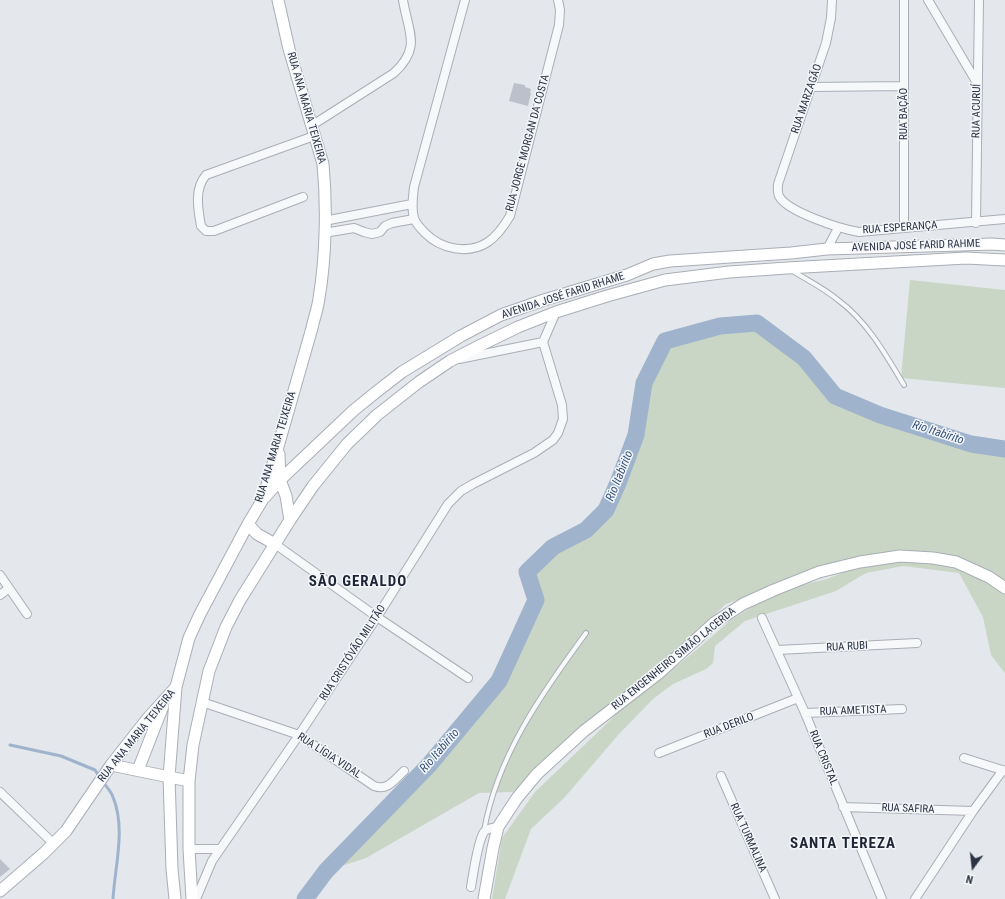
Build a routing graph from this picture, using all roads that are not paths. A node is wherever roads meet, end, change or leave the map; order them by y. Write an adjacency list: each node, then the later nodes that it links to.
1 (278, 0): 12 (street, RUA ANA MARIA TEIXEIRA)
2 (403, 0): 12 (street)
3 (465, 0): 15 (street)
4 (558, 0): 16 (street, RUA JORGE MORGAN DA COSTA)
5 (832, 0): 11 (street, RUA MARZAGÃO)
6 (904, 0): 10 (street, RUA BAÇÃO)
7 (928, 0): 9 (street)
8 (979, 0): 9 (street, RUA ACURUÍ)
9 (977, 84): 19 (street, RUA ACURUÍ)
10 (904, 86): 11 (street); 21 (street, RUA BAÇÃO)
11 (812, 87): 13 (street, RUA MARZAGÃO)
12 (313, 131): 14 (street); 18 (street, RUA ANA MARIA TEIXEIRA)
13 (779, 196): 20 (street, RUA ESPERANÇA)
14 (303, 197)
15 (412, 204): 16 (street); 18 (street)
16 (414, 219): 22 (street)
17 (1005, 219): 19 (street, RUA ESPERANÇA)
18 (324, 221): 22 (street, RUA ANA MARIA TEIXEIRA)
19 (976, 222): 21 (street, RUA ESPERANÇA)
20 (838, 228): 21 (street, RUA ESPERANÇA); 24 (street)
21 (904, 228)
22 (324, 233): 31 (street, RUA ANA MARIA TEIXEIRA)
23 (1005, 245): 24 (street, AVENIDA JOSÉ FARID RAHME)
24 (827, 249): 32 (street, AVENIDA JOSÉ FARID RHAME)
25 (1005, 260): 26 (street)
26 (787, 268): 27 (street); 30 (lane)
27 (556, 312): 28 (street); 29 (street)
28 (543, 342): 29 (street); 42 (street, RUA CRISTÓVÃO MILITÃO)
29 (450, 361): 34 (street)
30 (904, 385)
31 (279, 443): 32 (street); 33 (street, RUA ANA MARIA TEIXEIRA)
32 (280, 480): 33 (street, AVENIDA JOSÉ FARID RHAME); 34 (street)
33 (263, 498): 35 (street, RUA ANA MARIA TEIXEIRA)
34 (290, 520): 36 (street)
35 (248, 524): 36 (street); 48 (street, RUA ANA MARIA TEIXEIRA)
36 (275, 544): 42 (street); 51 (street)
37 (0, 575): 38 (street)
38 (9, 588): 40 (street); 41 (street)
39 (1005, 588): 67 (street, RUA ENGENHEIRO SIMÃO LACERDA)
40 (0, 595)
41 (27, 614)
42 (377, 617): 47 (street); 54 (street, RUA CRISTÓVÃO MILITÃO)
43 (762, 618): 46 (street, RUA CRISTAL)
44 (586, 633): 68 (lane)
45 (917, 643): 46 (street, RUA RUBI)
46 (777, 650): 49 (street, RUA CRISTAL)
47 (468, 678)
48 (176, 687): 50 (street, RUA ANA MARIA TEIXEIRA); 61 (street)
49 (798, 698): 53 (street, RUA CRISTAL); 55 (street, RUA DERILO)
50 (166, 699): 57 (street, RUA ANA MARIA TEIXEIRA); 58 (street)
51 (202, 702): 54 (street, RUA LÍGIA VIDAL); 63 (street)
52 (902, 709): 53 (street, RUA AMETISTA)
53 (805, 713): 65 (street, RUA CRISTAL)
54 (299, 735): 59 (street, RUA LÍGIA VIDAL); 71 (street, RUA CRISTÓVÃO MILITÃO)
55 (659, 753)
56 (964, 758): 60 (street)
57 (110, 767): 58 (street); 69 (street, RUA ANA MARIA TEIXEIRA)
58 (138, 770): 61 (street)
59 (404, 771)
60 (1004, 771): 66 (street)
61 (169, 776): 63 (street); 74 (street)
62 (721, 776): 78 (street, RUA TURMALINA)
63 (189, 781): 70 (street)
64 (0, 792): 69 (street)
65 (843, 807): 66 (street, RUA SAFIRA); 79 (street, RUA CRISTAL)
66 (972, 811): 80 (street)
67 (498, 827): 68 (street); 77 (street, RUA ENGENHEIRO SIMÃO LACERDA)
68 (484, 831): 72 (street)
69 (54, 844): 73 (street, RUA ANA MARIA TEIXEIRA)
70 (189, 849): 71 (street); 75 (street)
71 (220, 849): 76 (street, RUA CRISTÓVÃO MILITÃO)
72 (471, 887)
73 (0, 891)
74 (175, 899)
75 (192, 899)
76 (196, 899)
77 (484, 899)
78 (775, 899)
79 (882, 899)
80 (915, 899)

